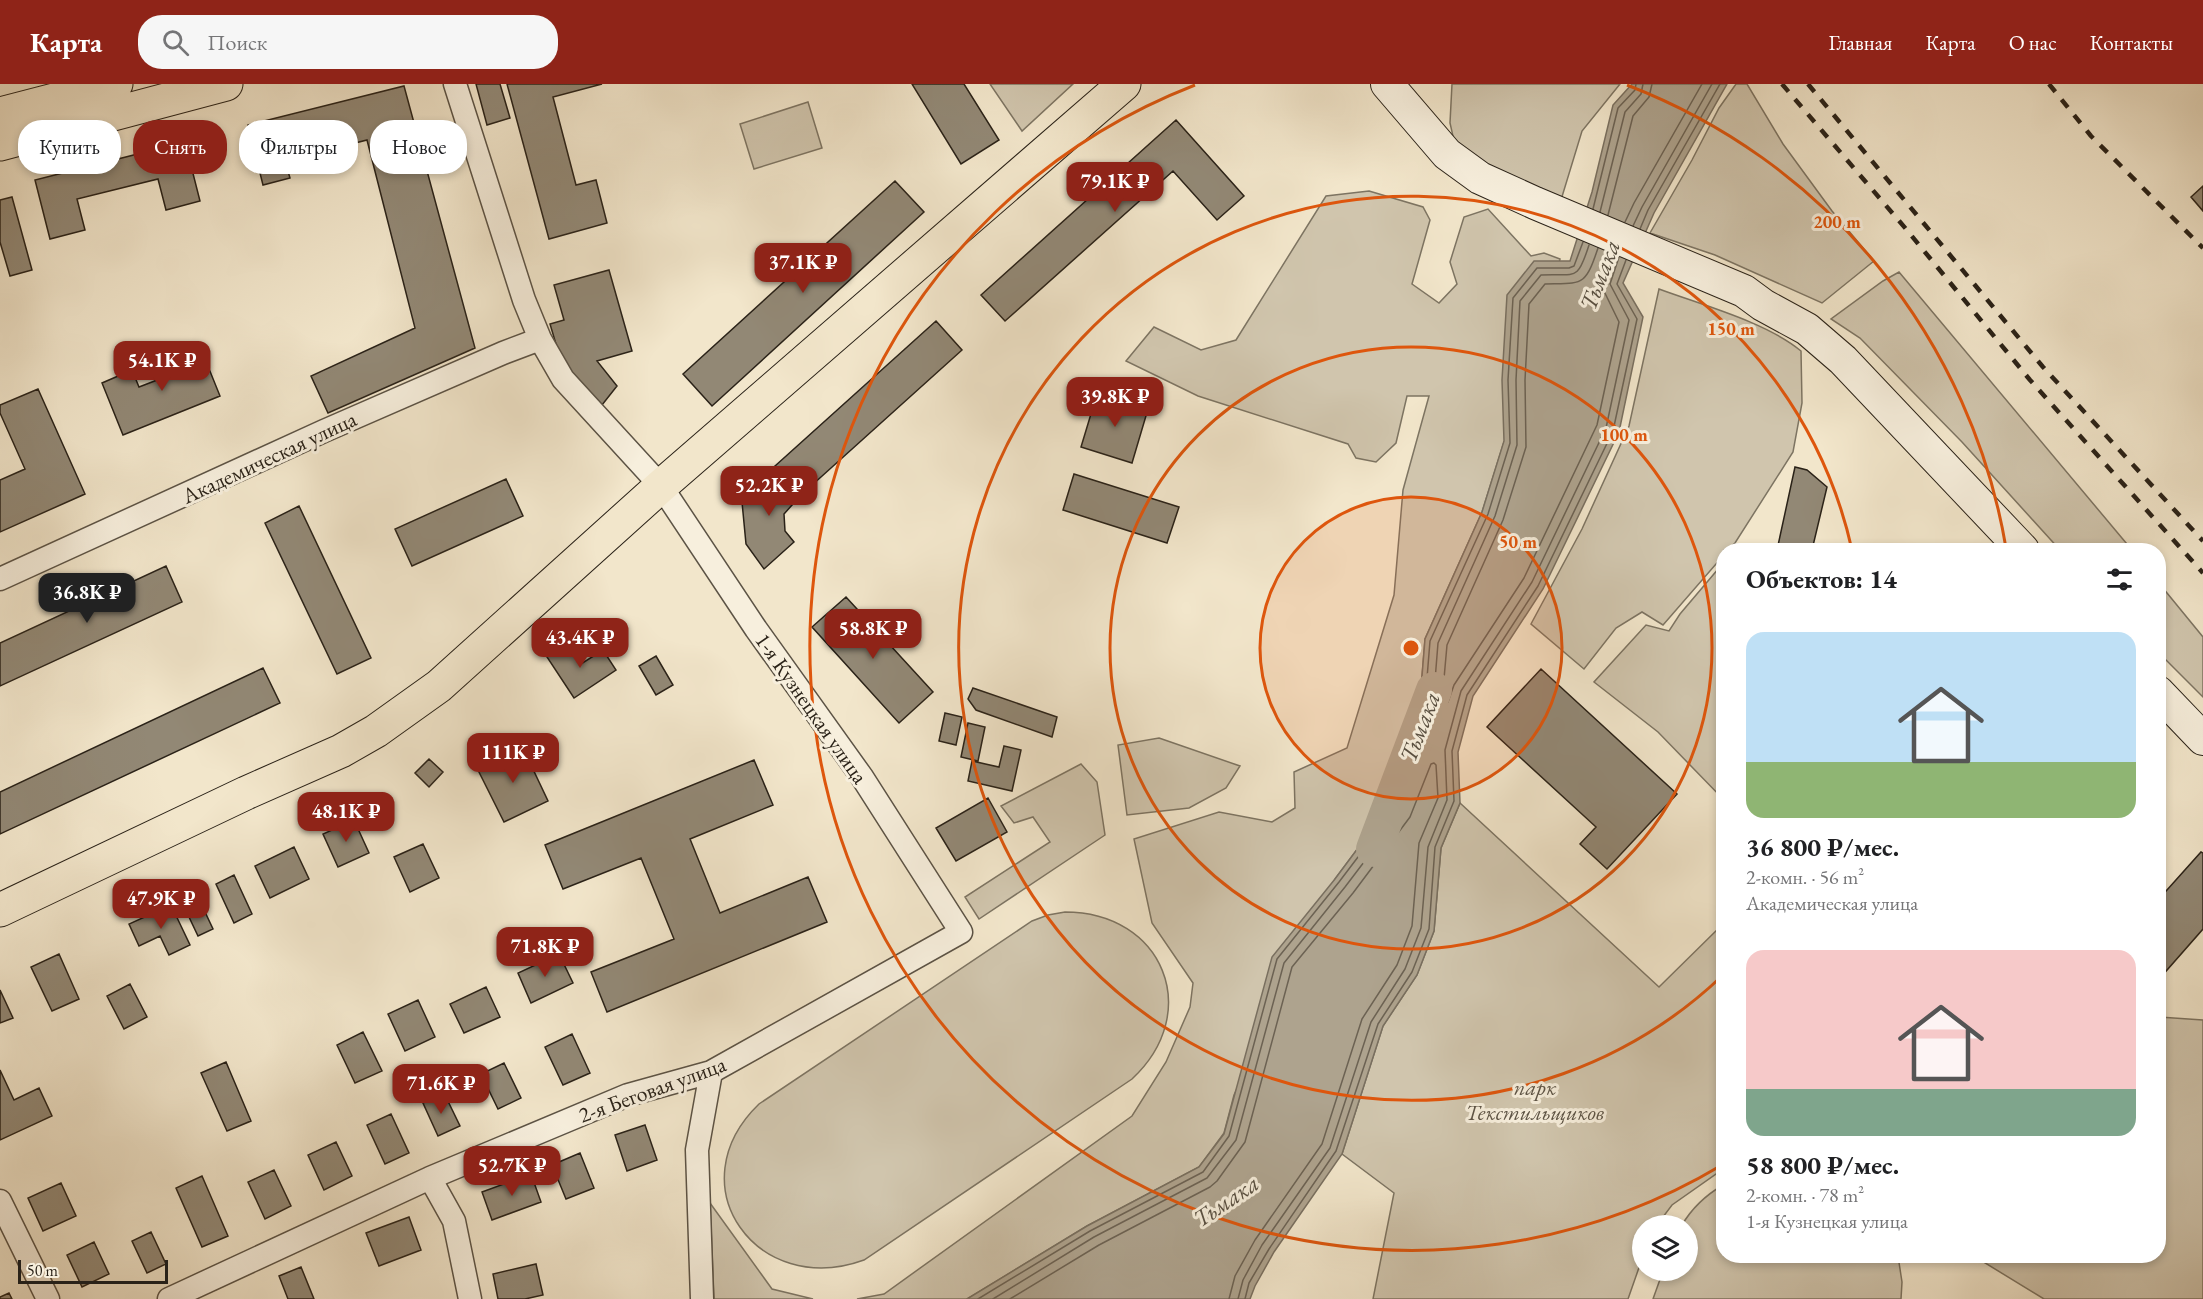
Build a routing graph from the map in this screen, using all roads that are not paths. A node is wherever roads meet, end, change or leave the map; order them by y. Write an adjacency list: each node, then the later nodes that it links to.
1 (116, 84): 6 (main road)
2 (226, 84): 7 (main road)
3 (455, 84): 8 (street, 1-я Кузнецкая улица)
4 (1124, 84): 9 (main road)
5 (1387, 84): 10 (main road)
6 (0, 114)
7 (0, 144)
8 (540, 339): 9 (street, 1-я Кузнецкая улица); 11 (street, Академическая улица)
9 (661, 486): 14 (main road); 15 (street, 1-я Кузнецкая улица)
10 (2016, 543)
11 (0, 579)
12 (2166, 700): 13 (main road)
13 (2203, 739)
14 (0, 910)
15 (961, 932): 16 (street, 2-я Беговая улица)
16 (711, 1072): 17 (street, 2-я Беговая улица); 22 (street)
17 (430, 1178): 20 (street, 2-я Беговая улица); 21 (street)
18 (0, 1201): 19 (street)
19 (48, 1299)
20 (169, 1299)
21 (470, 1299)
22 (702, 1299)

